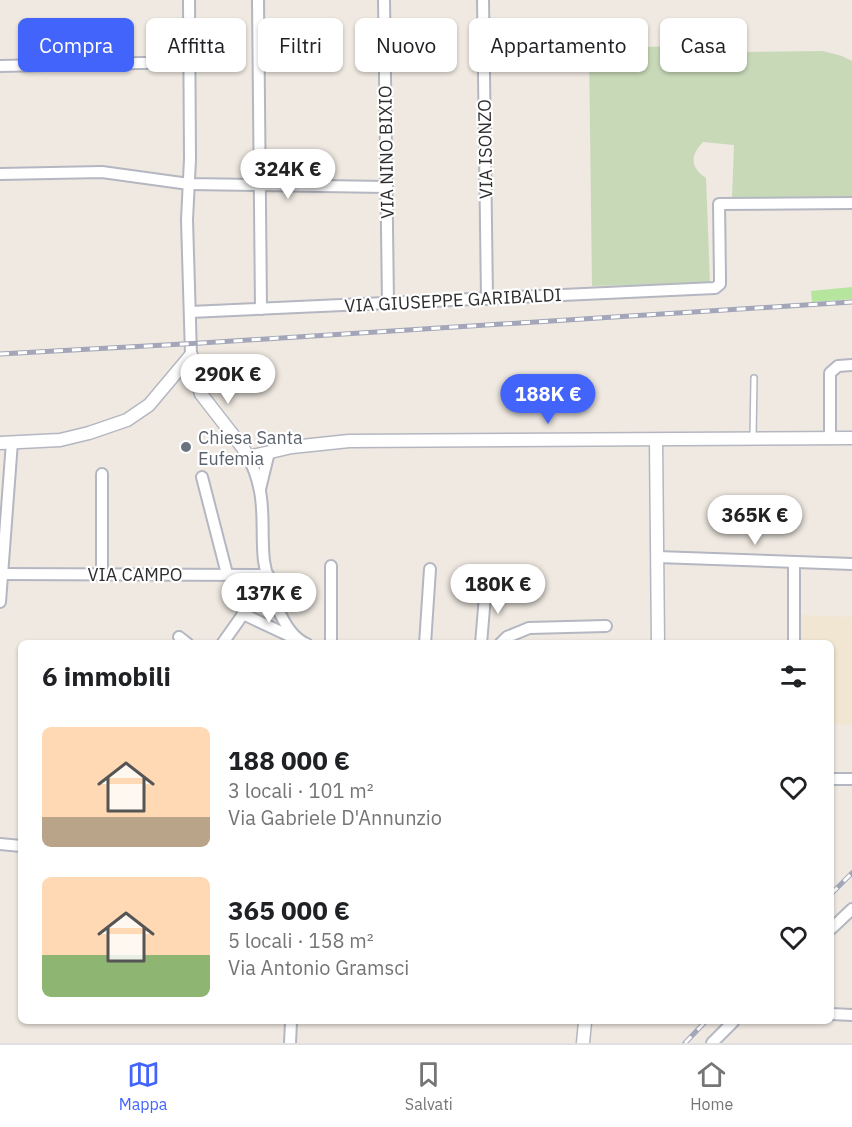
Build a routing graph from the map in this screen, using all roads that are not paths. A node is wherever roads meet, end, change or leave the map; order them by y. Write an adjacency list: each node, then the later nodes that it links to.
1 (189, 0): 5 (street)
2 (258, 0): 11 (street)
3 (384, 0): 12 (street, VIA NINO BIXIO)
4 (483, 0): 14 (street, VIA ISONZO)
5 (189, 18)
6 (146, 63): 7 (street)
7 (0, 66)
8 (189, 72): 10 (street)
9 (0, 174): 10 (street)
10 (189, 184): 11 (street); 17 (street)
11 (260, 185): 12 (street); 16 (street)
12 (387, 187): 15 (street, VIA NINO BIXIO)
13 (852, 203): 14 (street, VIA GIUSEPPE GARIBALDI)
14 (487, 299): 15 (street, VIA GIUSEPPE GARIBALDI)
15 (388, 303): 16 (street, VIA GIUSEPPE GARIBALDI)
16 (261, 309): 17 (street, VIA GIUSEPPE GARIBALDI)
17 (190, 312): 18 (street)
18 (191, 355): 25 (street); 27 (street)
19 (852, 365): 21 (street)
20 (754, 378): 23 (lane)
21 (831, 438): 22 (street); 23 (street)
22 (852, 438)
23 (753, 439): 24 (street)
24 (656, 440): 26 (street); 31 (street)
25 (6, 442): 36 (street)
26 (269, 452): 27 (street); 30 (street)
27 (248, 457): 30 (street)
28 (102, 474): 37 (street)
29 (202, 477): 38 (street)
30 (260, 489): 39 (street)
31 (657, 557): 32 (street); 51 (street)
32 (794, 562): 33 (street); 52 (street)
33 (852, 564)
34 (331, 566): 47 (street)
35 (430, 569): 48 (street)
36 (1, 574): 37 (street, VIA CAMPO); 41 (street)
37 (102, 574): 38 (street, VIA CAMPO)
38 (227, 574): 39 (street, VIA CAMPO)
39 (268, 575): 42 (street); 46 (street)
40 (486, 584): 49 (street)
41 (0, 602)
42 (243, 614): 44 (street); 45 (street)
43 (606, 626): 50 (street)
44 (225, 639)
45 (298, 640)
46 (301, 640)
47 (331, 640)
48 (425, 640)
49 (481, 640)
50 (504, 640)
51 (658, 640)
52 (794, 640)
53 (834, 779): 54 (street)
54 (852, 779)
55 (0, 844): 56 (street)
56 (18, 846)
57 (852, 909): 58 (street)
58 (840, 921): 59 (street); 60 (street)
59 (852, 921)
60 (834, 927)
61 (834, 1014): 62 (street)
62 (852, 1015)
63 (291, 1024): 66 (street)
64 (585, 1024): 67 (street)
65 (731, 1024): 68 (street)
66 (290, 1043)
67 (583, 1043)
68 (711, 1043)

